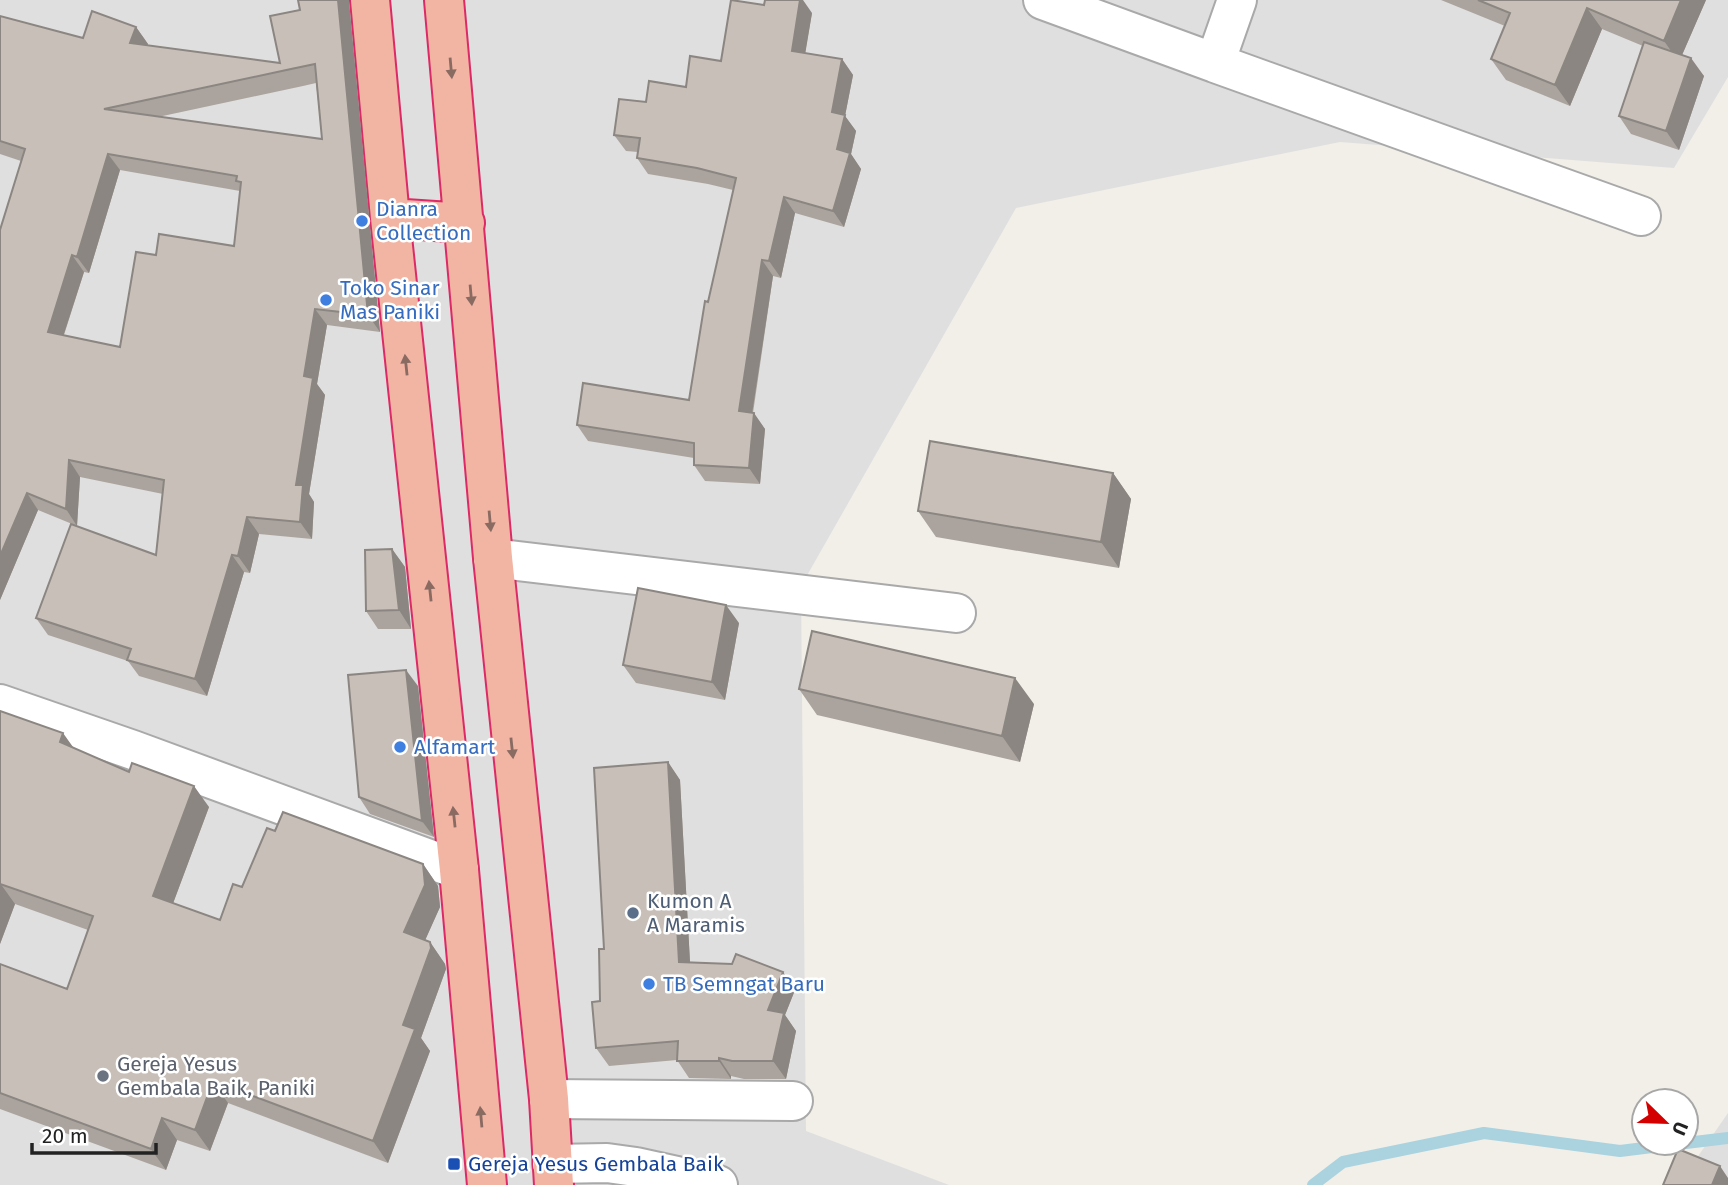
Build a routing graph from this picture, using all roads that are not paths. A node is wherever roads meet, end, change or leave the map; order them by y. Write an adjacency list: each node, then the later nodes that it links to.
1 (370, 0): 7 (highway)
2 (444, 0): 8 (highway, one-way to 8)
3 (1043, 0): 5 (street)
4 (1237, 0): 5 (street)
5 (1215, 63): 6 (street)
6 (1641, 216)
7 (390, 218): 8 (highway); 12 (highway, one-way to 7)
8 (465, 223): 9 (highway, one-way to 9)
9 (492, 558): 10 (street); 13 (highway, one-way to 13)
10 (956, 613)
11 (0, 704): 12 (street)
12 (459, 870): 16 (highway, one-way to 12)
13 (549, 1099): 14 (street); 15 (highway)
14 (793, 1101)
15 (553, 1174): 17 (street)
16 (487, 1185)
17 (718, 1185)

